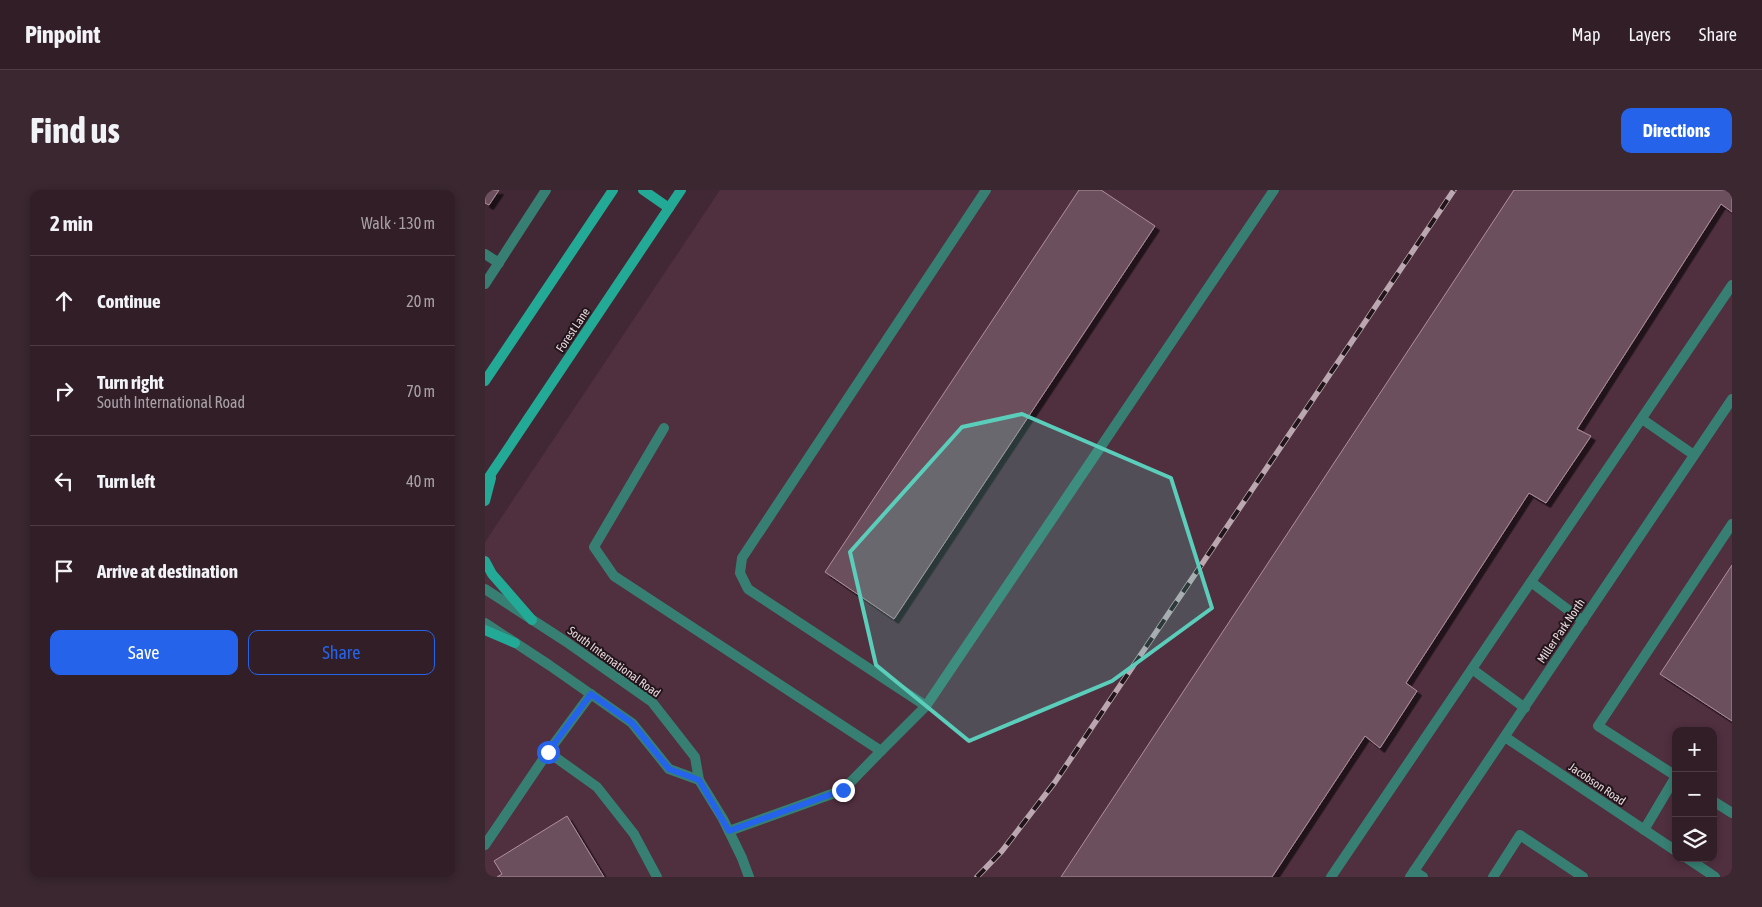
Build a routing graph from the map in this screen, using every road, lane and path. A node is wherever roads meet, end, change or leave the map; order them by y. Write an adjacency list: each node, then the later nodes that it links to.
1 (546, 190): 9 (street)
2 (613, 190): 12 (main road)
3 (643, 190): 7 (main road)
4 (681, 190): 7 (main road, Forest Lane)
5 (986, 190): 31 (street)
6 (1274, 190): 31 (street)
7 (669, 208): 17 (main road, Forest Lane)
8 (485, 254): 9 (street)
9 (499, 262): 10 (street)
10 (485, 284)
11 (1731, 289): 14 (street)
12 (485, 381)
13 (1732, 399): 16 (street, Miller Park North)
14 (1642, 419): 16 (street); 22 (street)
15 (664, 428): 34 (street)
16 (1694, 455): 25 (street, Miller Park North)
17 (492, 473): 18 (main road, Forest Lane); 19 (main road)
18 (485, 483)
19 (485, 501)
20 (1732, 524): 36 (street)
21 (485, 561): 24 (main road)
22 (1531, 582): 25 (street); 29 (street)
23 (485, 589): 24 (street, South International Road)
24 (532, 620): 37 (street, South International Road)
25 (1583, 621): 32 (street, Miller Park North)
26 (485, 623): 28 (street)
27 (485, 630): 28 (main road)
28 (515, 643): 30 (street)
29 (1472, 669): 32 (street); 47 (street)
30 (591, 694): 35 (street); 37 (street)
31 (926, 706): 34 (street)
32 (1525, 708): 33 (street, Miller Park North)
33 (1505, 737): 41 (street, Jacobson Road); 46 (street, Miller Park North)
34 (881, 751): 42 (street)
35 (548, 752): 43 (street); 48 (street)
36 (1672, 773)
37 (699, 780): 42 (street, South International Road)
38 (1672, 783): 41 (street)
39 (1717, 804): 40 (street)
40 (1732, 813)
41 (1644, 830): 44 (street, Jacobson Road)
42 (729, 831): 49 (street, South International Road)
43 (485, 845)
44 (1672, 848)
45 (1693, 862): 52 (street)
46 (1415, 875)
47 (1333, 876)
48 (657, 877)
49 (749, 877)
50 (1493, 877): 51 (street)
51 (1583, 877)
52 (1715, 877)

